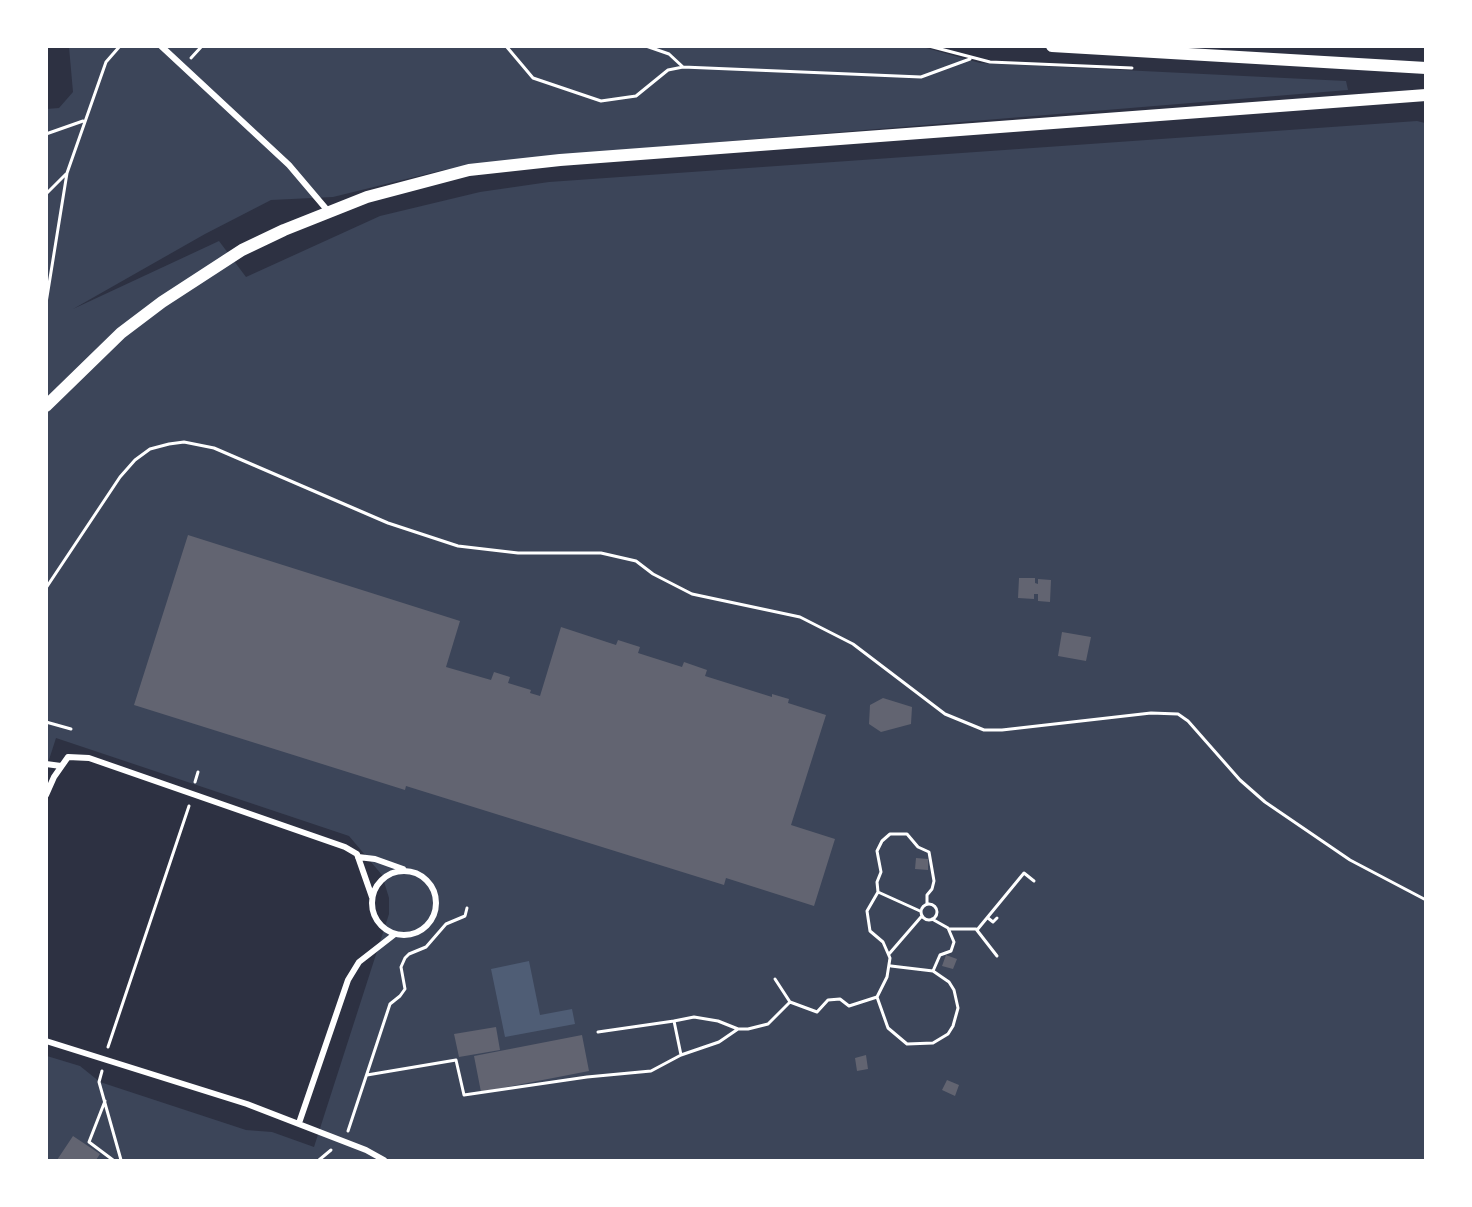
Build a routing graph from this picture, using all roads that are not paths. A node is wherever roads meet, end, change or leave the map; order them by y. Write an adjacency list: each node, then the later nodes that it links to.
1 (162, 46): 5 (street)
2 (1052, 46): 3 (main road)
3 (1425, 68)
4 (1425, 95): 5 (main road)
5 (328, 211): 6 (main road)
6 (46, 406)
7 (46, 764): 8 (street)
8 (61, 766): 9 (street); 10 (street)
9 (46, 795)
10 (358, 857): 11 (street); 12 (street)
11 (410, 871): 12 (street); 13 (street)
12 (372, 897): 13 (street)
13 (395, 934): 15 (street)
14 (46, 1041): 15 (street)
15 (299, 1123): 16 (street)
16 (384, 1161)

